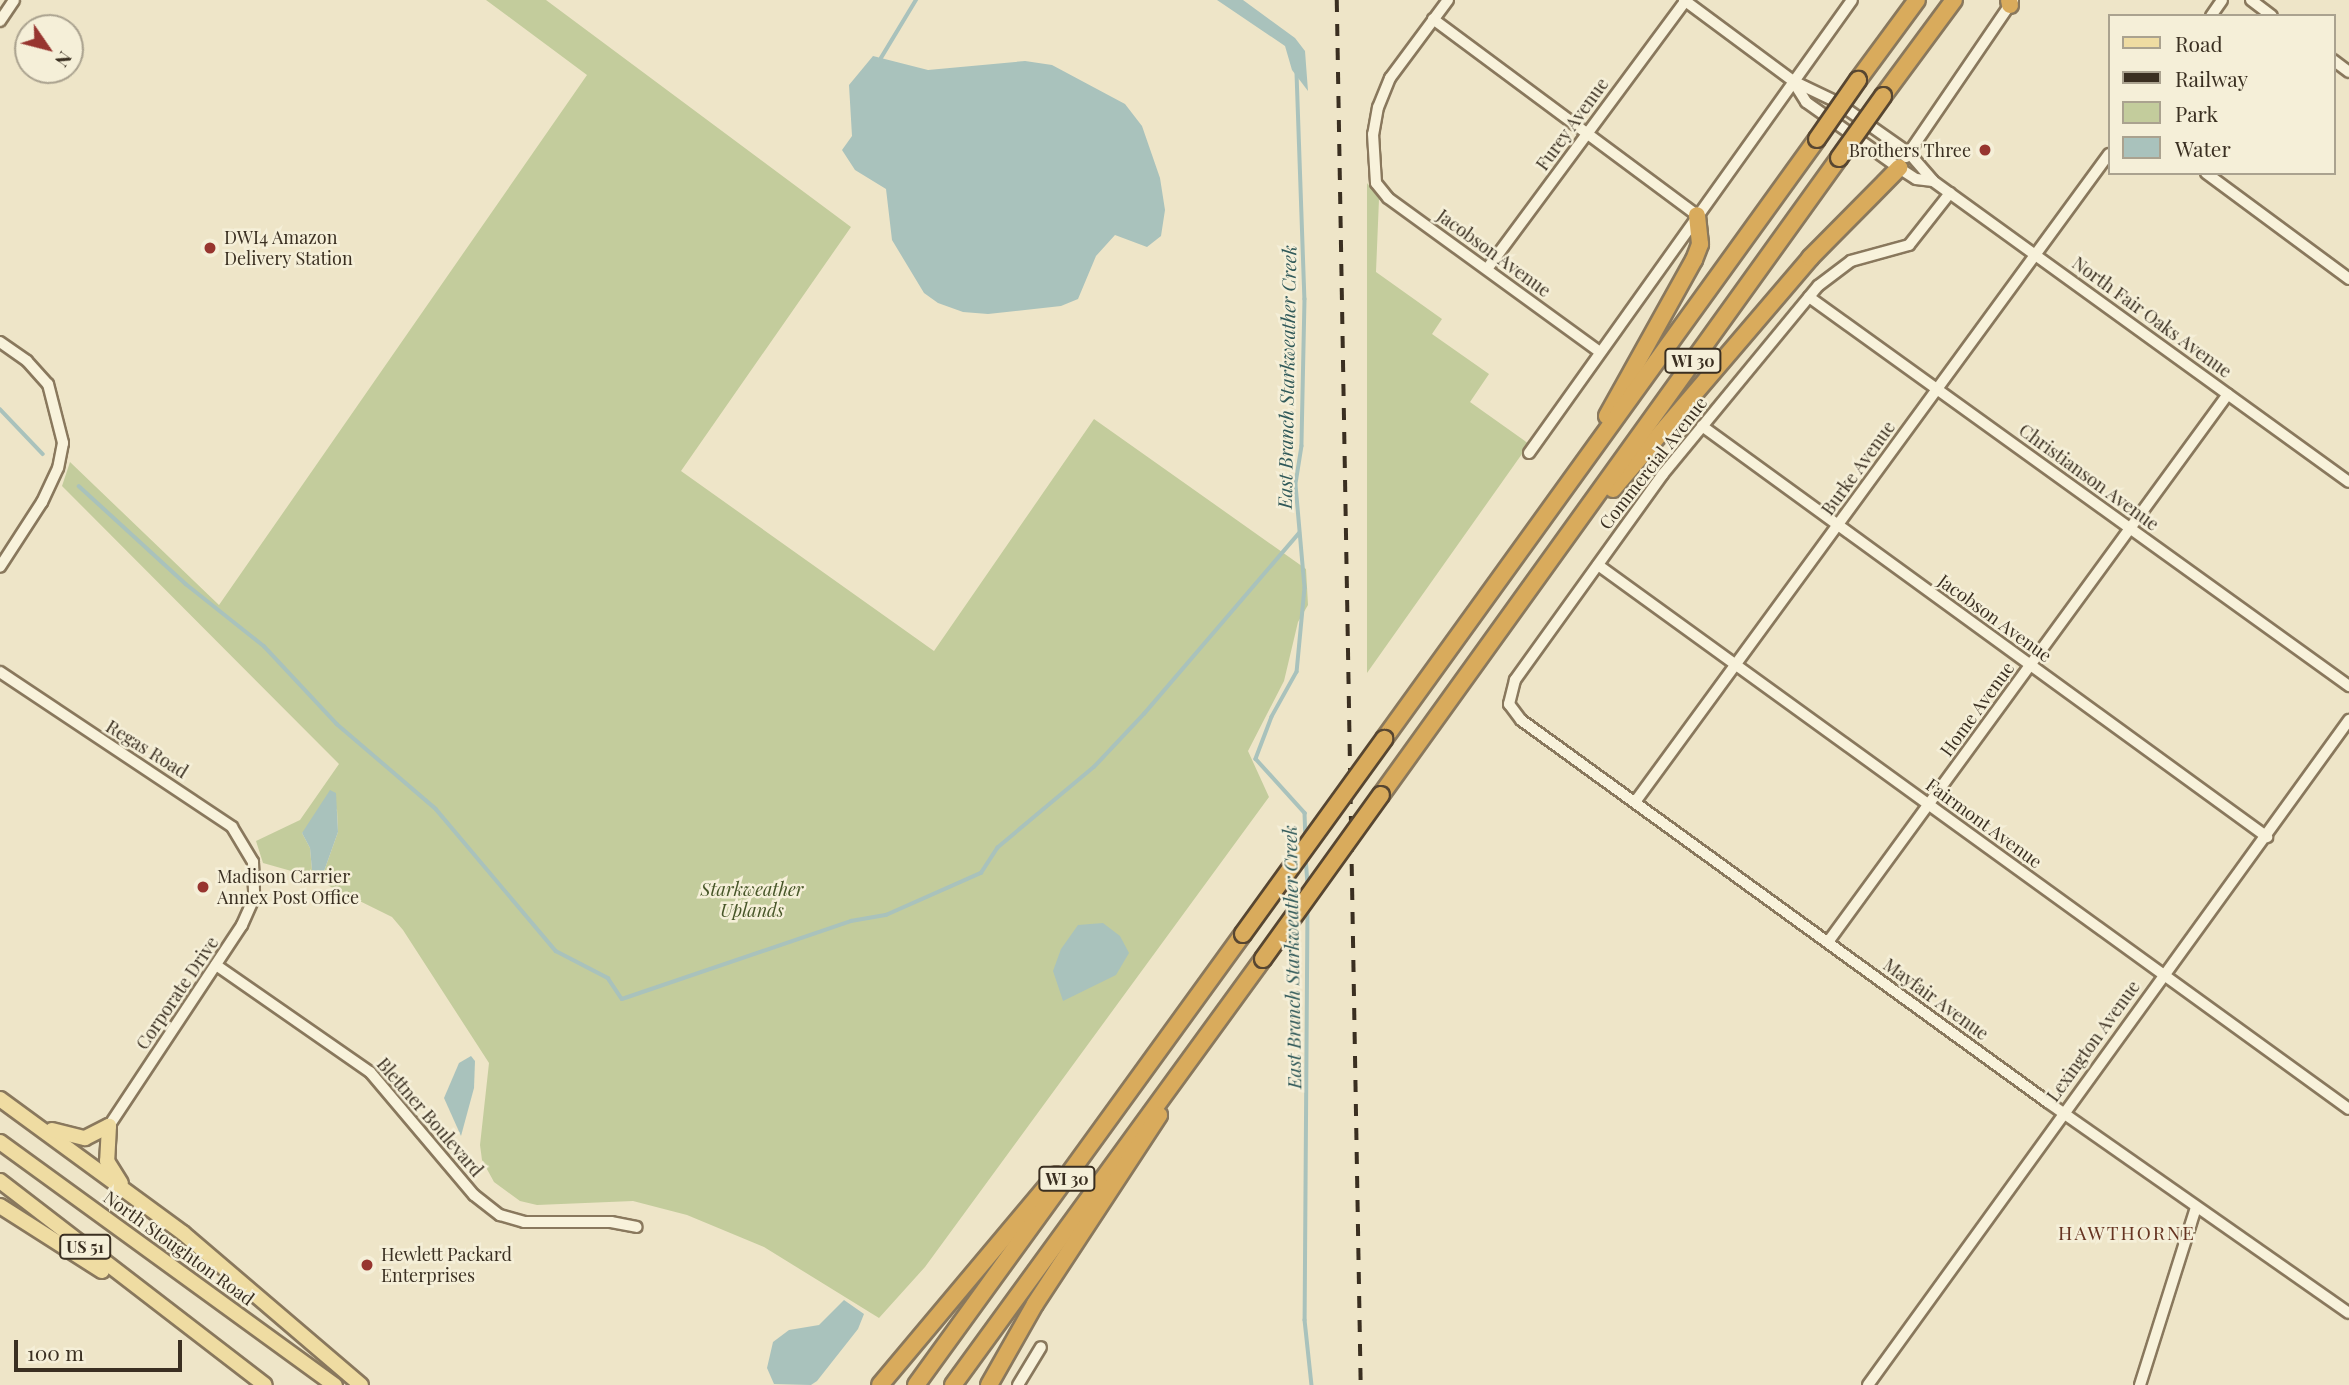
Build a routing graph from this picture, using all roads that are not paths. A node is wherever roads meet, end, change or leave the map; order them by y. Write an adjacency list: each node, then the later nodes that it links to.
1 (15, 0): 11 (street)
2 (1448, 0): 10 (street)
3 (1685, 0): 12 (street, North Fair Oaks Avenue); 13 (street, Furey Avenue)
4 (1852, 0): 12 (street)
5 (1917, 0): 32 (highway, WI 30, bridge)
6 (1954, 0): 35 (highway, WI 30, bridge)
7 (2251, 0): 9 (street)
8 (2011, 2): 14 (street)
9 (2270, 14)
10 (1433, 19): 13 (street); 22 (street, Jacobson Avenue)
11 (0, 21)
12 (1793, 81): 14 (street, North Fair Oaks Avenue); 16 (street, North Fair Oaks Avenue); 20 (street)
13 (1587, 134): 20 (street); 22 (street, Furey Avenue)
14 (1909, 153): 16 (street); 18 (street, North Fair Oaks Avenue)
15 (2108, 155): 21 (street, Burke Avenue)
16 (1899, 169): 18 (street, North Fair Oaks Avenue); 35 (highway)
17 (2209, 175): 23 (street)
18 (1933, 181): 19 (street, North Fair Oaks Avenue)
19 (1950, 193): 21 (street, North Fair Oaks Avenue); 24 (street, Commercial Avenue)
20 (1697, 215): 26 (street); 32 (highway)
21 (2036, 255): 27 (street, Burke Avenue); 28 (street, North Fair Oaks Avenue)
22 (1487, 269): 26 (street, Jacobson Avenue)
23 (2349, 279)
24 (1809, 297): 27 (street, Christianson Avenue); 29 (street, Commercial Avenue)
25 (0, 342): 37 (street)
26 (1600, 352): 30 (street)
27 (1937, 389): 33 (street, Burke Avenue); 34 (street, Christianson Avenue)
28 (2228, 394): 31 (street, North Fair Oaks Avenue); 34 (street, Home Avenue)
29 (1702, 426): 33 (street, Jacobson Avenue); 36 (street, Commercial Avenue)
30 (1529, 453)
31 (2349, 482)
32 (1565, 488): 50 (highway, WI 30, bridge)
33 (1838, 525): 38 (street, Burke Avenue); 39 (street, Jacobson Avenue)
34 (2130, 528): 39 (street, Home Avenue); 41 (street, Christianson Avenue)
35 (1546, 565): 52 (highway, WI 30, bridge)
36 (1598, 565): 38 (street, Fairmont Avenue); 42 (street, Commercial Avenue)
37 (0, 567)
38 (1736, 665): 44 (street, Burke Avenue); 45 (street, Fairmont Avenue)
39 (2030, 665): 45 (street, Home Avenue); 46 (street, Jacobson Avenue)
40 (0, 672): 47 (street, Regas Road)
41 (2349, 686)
42 (1509, 704): 44 (street, Mayfair Avenue)
43 (2349, 720): 46 (street, Lexington Avenue)
44 (1635, 802): 48 (street, Mayfair Avenue)
45 (1928, 804): 48 (street, Home Avenue); 51 (street, Fairmont Avenue)
46 (2267, 837): 51 (street, Lexington Avenue)
47 (254, 872): 49 (street, Corporate Drive)
48 (1828, 942): 56 (street, Mayfair Avenue)
49 (216, 965): 57 (street, Corporate Drive); 63 (street, Blettner Boulevard)
50 (1216, 972): 70 (highway); 71 (highway, WI 30)
51 (2163, 975): 54 (street, Fairmont Avenue); 56 (street, Lexington Avenue)
52 (1183, 1069): 72 (highway, WI 30); 73 (highway)
53 (0, 1099): 55 (main road)
54 (2349, 1109)
55 (19, 1113): 57 (main road); 60 (main road)
56 (2063, 1113): 62 (street, Mayfair Avenue); 75 (street, Lexington Avenue)
57 (109, 1126): 60 (main road)
58 (0, 1142): 68 (main road, North Stoughton Road / US 51)
59 (0, 1181): 65 (main road, US 51)
60 (143, 1202): 69 (main road)
61 (0, 1206): 65 (main road)
62 (2196, 1206): 64 (street, Mayfair Avenue); 76 (street)
63 (637, 1227)
64 (2349, 1313)
65 (170, 1314): 67 (main road, US 51)
66 (1041, 1347): 74 (street)
67 (265, 1385)
68 (335, 1385)
69 (360, 1385)
70 (880, 1385)
71 (916, 1385)
72 (953, 1385)
73 (989, 1385)
74 (1018, 1385)
75 (1868, 1385)
76 (2140, 1385)

